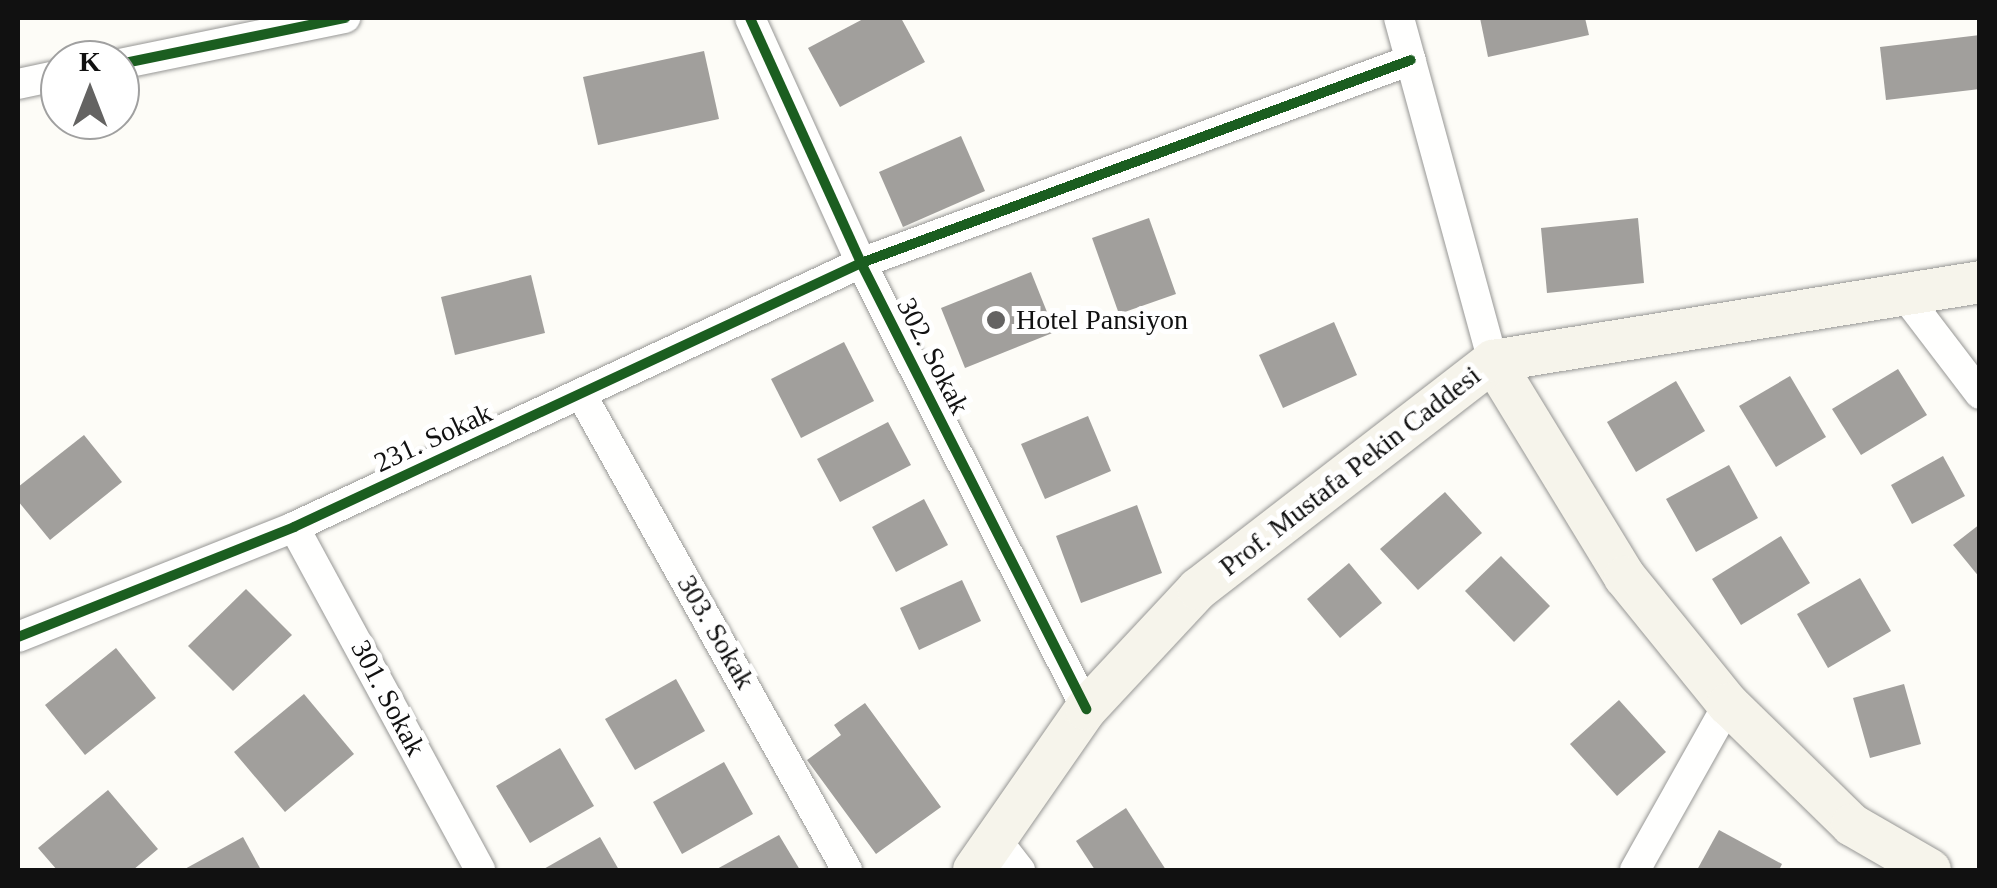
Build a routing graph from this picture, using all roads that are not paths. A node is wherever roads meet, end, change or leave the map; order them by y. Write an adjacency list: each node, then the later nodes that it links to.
1 (344, 18): 4 (street)
2 (750, 18): 6 (street, 302. Sokak)
3 (1398, 18): 5 (street)
4 (140, 60)
5 (1412, 60): 6 (street, 231. Sokak); 9 (street)
6 (860, 263): 10 (street, 231. Sokak); 15 (street, 302. Sokak)
7 (1980, 282): 8 (main road, Prof. Mustafa Pekin Caddesi)
8 (1903, 293): 9 (main road, Prof. Mustafa Pekin Caddesi); 11 (street)
9 (1493, 362): 14 (main road); 15 (main road, Prof. Mustafa Pekin Caddesi)
10 (582, 394): 12 (street, 231. Sokak); 18 (street, 303. Sokak)
11 (1980, 394)
12 (294, 526): 13 (street, 231. Sokak); 17 (street, 301. Sokak)
13 (18, 637)
14 (1728, 704): 19 (street); 20 (main road)
15 (1086, 710): 16 (main road, Prof. Mustafa Pekin Caddesi)
16 (997, 861)
17 (480, 870)
18 (847, 870)
19 (1635, 870)
20 (1930, 870)

